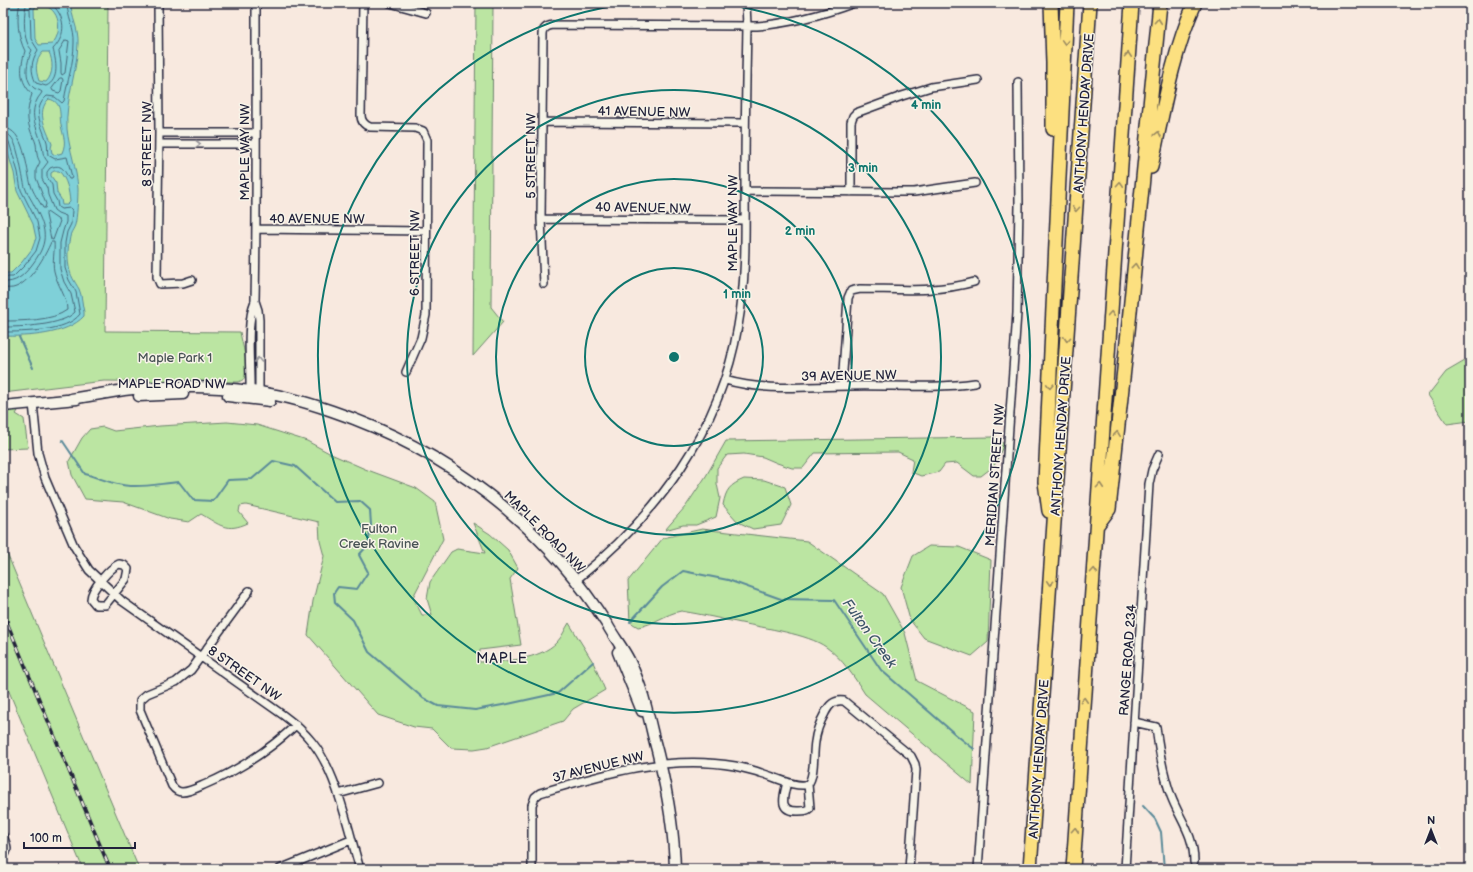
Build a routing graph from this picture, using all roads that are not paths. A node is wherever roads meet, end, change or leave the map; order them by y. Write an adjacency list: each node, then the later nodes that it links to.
1 (158, 3): 19 (street, 8 STREET NW)
2 (256, 3): 20 (street, MAPLE WAY NW)
3 (362, 3): 30 (street, 6 STREET NW)
4 (390, 3): 13 (street)
5 (746, 3): 14 (street, MAPLE WAY NW)
6 (854, 3): 14 (street)
7 (1051, 3): 31 (highway)
8 (1067, 3): 31 (highway, one-way to 31)
9 (1090, 3): 44 (highway, ANTHONY HENDAY DRIVE, one-way to 44)
10 (1132, 3): 43 (highway, one-way to 10)
11 (1160, 3): 28 (highway, one-way to 11)
12 (1195, 3): 28 (highway, one-way to 12)
13 (426, 13)
14 (747, 26): 17 (street, 5 STREET NW); 18 (street, MAPLE WAY NW)
15 (978, 80): 25 (street)
16 (1018, 82): 66 (street, MERIDIAN STREET NW)
17 (542, 122): 18 (street, 41 AVENUE NW); 26 (street, 5 STREET NW)
18 (745, 123): 24 (street, MAPLE WAY NW)
19 (159, 133): 20 (street); 21 (street, 8 STREET NW)
20 (255, 133): 22 (street, MAPLE WAY NW)
21 (159, 144): 22 (street, one-way to 22); 32 (street, 8 STREET NW)
22 (255, 144): 29 (street, MAPLE WAY NW)
23 (975, 183): 25 (street)
24 (745, 191): 25 (street); 27 (street, MAPLE WAY NW)
25 (851, 192)
26 (541, 218): 27 (street, 40 AVENUE NW); 34 (street, 5 STREET NW)
27 (745, 220): 36 (street, MAPLE WAY NW)
28 (1139, 227): 43 (highway, one-way to 28)
29 (256, 229): 30 (street, 40 AVENUE NW); 39 (street, MAPLE WAY NW)
30 (426, 231): 35 (street, 6 STREET NW)
31 (1056, 263): 44 (highway, one-way to 44)
32 (192, 280)
33 (974, 282): 38 (street)
34 (544, 284)
35 (406, 372)
36 (724, 380): 38 (street, 39 AVENUE NW); 45 (street, MAPLE WAY NW)
37 (975, 383): 38 (street, 39 AVENUE NW)
38 (842, 386)
39 (254, 395): 40 (street, MAPLE ROAD NW); 45 (street, MAPLE ROAD NW)
40 (33, 403): 41 (street, MAPLE ROAD NW); 46 (street, 8 STREET NW)
41 (3, 406)
42 (1159, 454): 50 (street, RANGE ROAD 234)
43 (1097, 525): 68 (highway, one-way to 43)
44 (1052, 544): 67 (highway, ANTHONY HENDAY DRIVE, one-way to 67)
45 (576, 580): 52 (street, MAPLE ROAD NW)
46 (100, 582): 48 (street, 8 STREET NW); 48 (street); 48 (street)
47 (249, 591): 49 (street)
48 (114, 594): 49 (street, 8 STREET NW)
49 (202, 658): 51 (street, 8 STREET NW); 51 (street)
50 (1134, 722): 60 (street); 69 (street, RANGE ROAD 234)
51 (296, 725): 56 (street, 8 STREET NW)
52 (661, 764): 53 (street, 37 AVENUE NW); 63 (street, 37 AVENUE NW); 64 (street, MAPLE ROAD NW)
53 (787, 782): 55 (street, 37 AVENUE NW); 55 (street)
54 (378, 783): 56 (street)
55 (808, 784): 65 (street)
56 (338, 794): 58 (street, 8 STREET NW)
57 (3, 836): 59 (street)
58 (351, 840): 61 (street); 62 (street, 8 STREET NW)
59 (4, 855)
60 (1194, 862)
61 (280, 869)
62 (360, 869)
63 (532, 869)
64 (675, 869)
65 (909, 869)
66 (978, 869)
67 (1030, 869)
68 (1073, 869)
69 (1125, 869)

